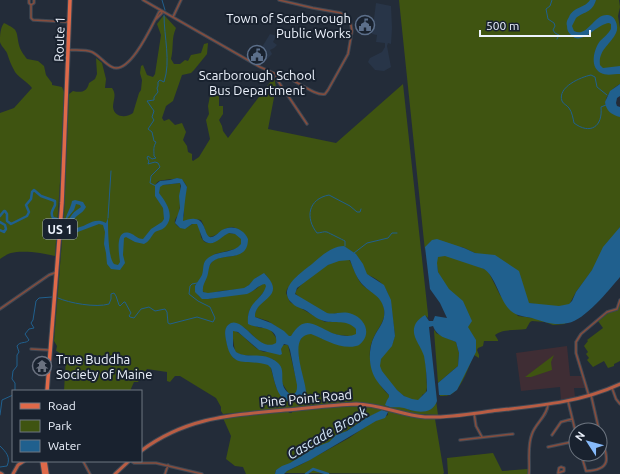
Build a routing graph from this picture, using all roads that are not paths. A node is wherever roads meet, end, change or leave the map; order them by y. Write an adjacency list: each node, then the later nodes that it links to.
1 (29, 0): 7 (street)
2 (34, 0): 7 (street)
3 (70, 0): 10 (main road, Route 1 / US 1)
4 (143, 0): 8 (street)
5 (181, 0): 9 (street)
6 (279, 0): 12 (street)
7 (31, 5): 10 (street)
8 (161, 11): 9 (street); 11 (street)
9 (173, 18): 12 (street)
10 (70, 22): 11 (main road, Route 1 / US 1)
11 (68, 51): 14 (main road, Route 1 / US 1)
12 (276, 74): 13 (street)
13 (307, 124)
14 (57, 272): 16 (street); 18 (main road, US 1)
15 (620, 300): 22 (street)
16 (0, 309)
17 (31, 349): 18 (street)
18 (51, 350): 21 (main road, US 1)
19 (620, 384): 20 (main road, Pine Point Road)
20 (612, 388): 22 (main road, Pine Point Road); 25 (street)
21 (47, 390)
22 (590, 396): 23 (main road, Pine Point Road); 29 (street)
23 (568, 401): 24 (main road, Pine Point Road); 27 (street)
24 (548, 404): 26 (main road, Pine Point Road); 52 (street)
25 (620, 404)
26 (474, 413): 32 (street); 36 (main road, Pine Point Road)
27 (572, 419): 28 (street); 31 (street)
28 (573, 422)
29 (597, 422)
30 (513, 434): 32 (street)
31 (552, 435)
32 (482, 437): 33 (street)
33 (460, 440)
34 (568, 443): 35 (street)
35 (548, 447)
36 (142, 450)
37 (22, 462): 46 (main road)
38 (44, 462): 47 (main road)
39 (84, 462): 48 (street)
40 (128, 462): 44 (main road)
41 (583, 462): 42 (street)
42 (606, 462)
43 (134, 463): 44 (street); 45 (street)
44 (125, 464): 49 (main road)
45 (168, 465): 50 (street); 51 (street)
46 (13, 473)
47 (46, 474)
48 (90, 474)
49 (115, 474)
50 (165, 474)
51 (202, 474)
52 (529, 474)

